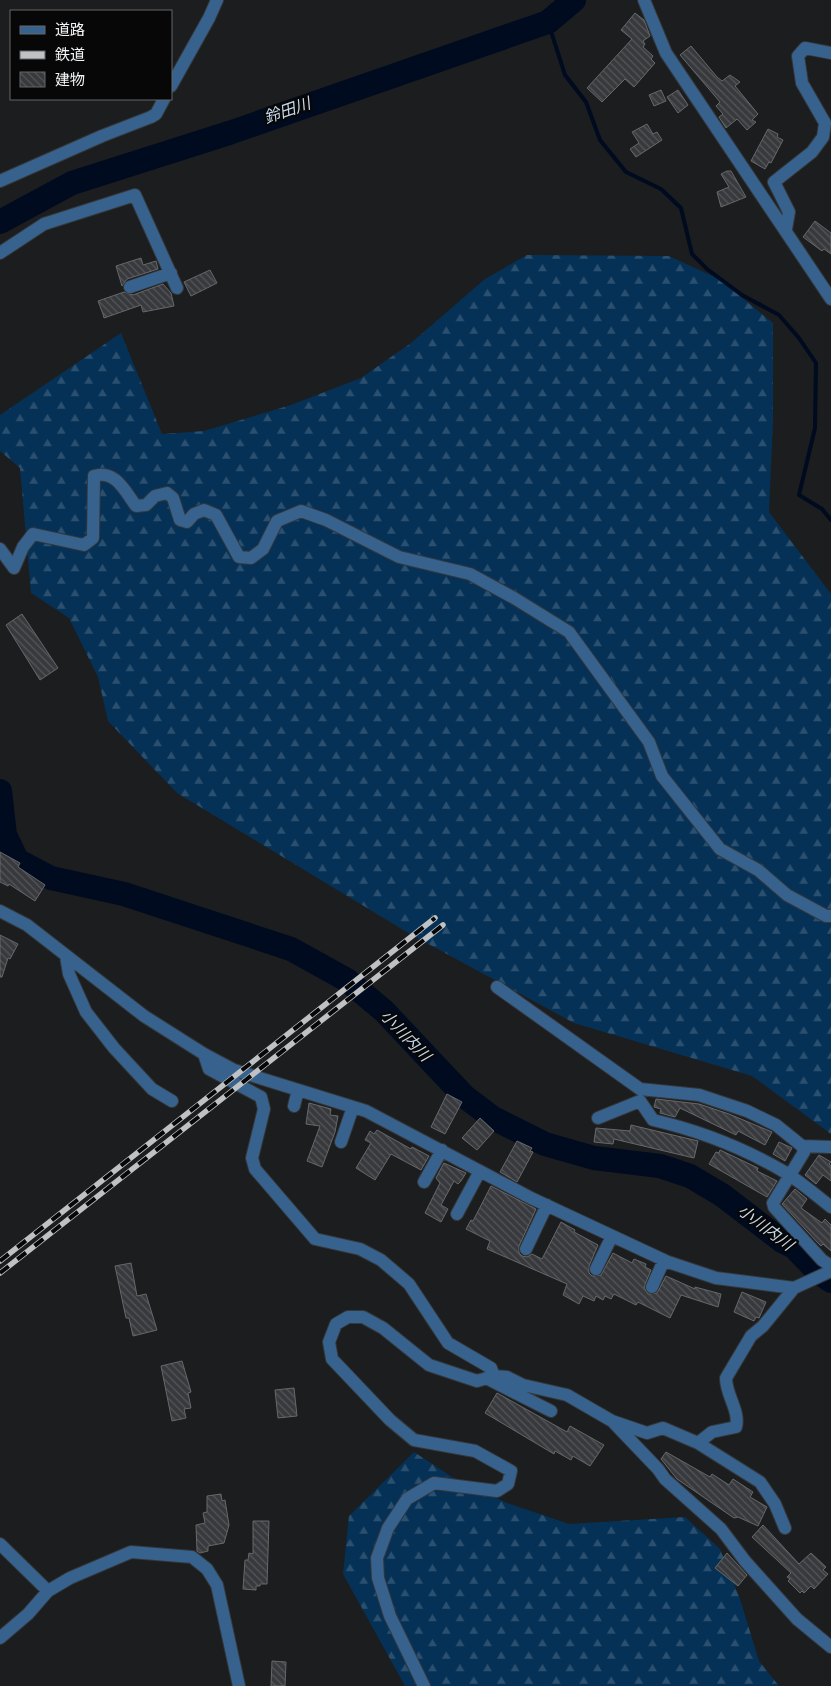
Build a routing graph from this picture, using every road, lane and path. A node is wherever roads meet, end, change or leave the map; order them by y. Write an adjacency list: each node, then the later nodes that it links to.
1 (217, 0): 4 (street)
2 (644, 0): 7 (street)
3 (831, 53): 7 (street)
4 (172, 84)
5 (163, 100): 6 (street)
6 (0, 181)
7 (786, 229): 12 (street)
8 (0, 252): 9 (street)
9 (171, 273): 10 (street); 11 (street)
10 (130, 287)
11 (177, 288)
12 (831, 299)
13 (0, 549): 15 (street)
14 (0, 911): 16 (street)
15 (831, 916)
16 (66, 956): 18 (street); 21 (street)
17 (497, 987): 20 (street)
18 (204, 1054): 19 (street); 43 (street)
19 (298, 1090): 22 (street); 23 (street)
20 (640, 1095): 24 (street); 26 (street); 30 (street)
21 (172, 1100)
22 (294, 1106)
23 (353, 1107): 25 (street); 28 (street)
24 (598, 1118)
25 (341, 1142)
26 (802, 1146): 27 (street); 30 (street)
27 (831, 1147)
28 (442, 1150): 29 (street); 31 (street)
29 (480, 1171): 32 (street); 34 (street)
30 (790, 1175): 33 (street); 38 (street)
31 (424, 1182)
32 (547, 1205): 35 (street); 36 (street)
33 (831, 1207)
34 (457, 1214)
35 (612, 1236): 37 (street); 39 (street)
36 (526, 1249)
37 (664, 1260): 41 (street); 42 (street)
38 (831, 1266)
39 (596, 1269)
40 (831, 1271): 42 (street)
41 (652, 1287)
42 (798, 1287): 46 (street)
43 (490, 1377): 44 (street); 45 (street); 53 (street)
44 (552, 1411)
45 (612, 1421): 46 (street); 51 (street)
46 (698, 1443): 47 (street)
47 (785, 1528)
48 (0, 1544): 49 (street)
49 (48, 1591): 50 (street); 52 (street)
50 (0, 1638)
51 (828, 1642)
52 (239, 1686)
53 (424, 1686)

